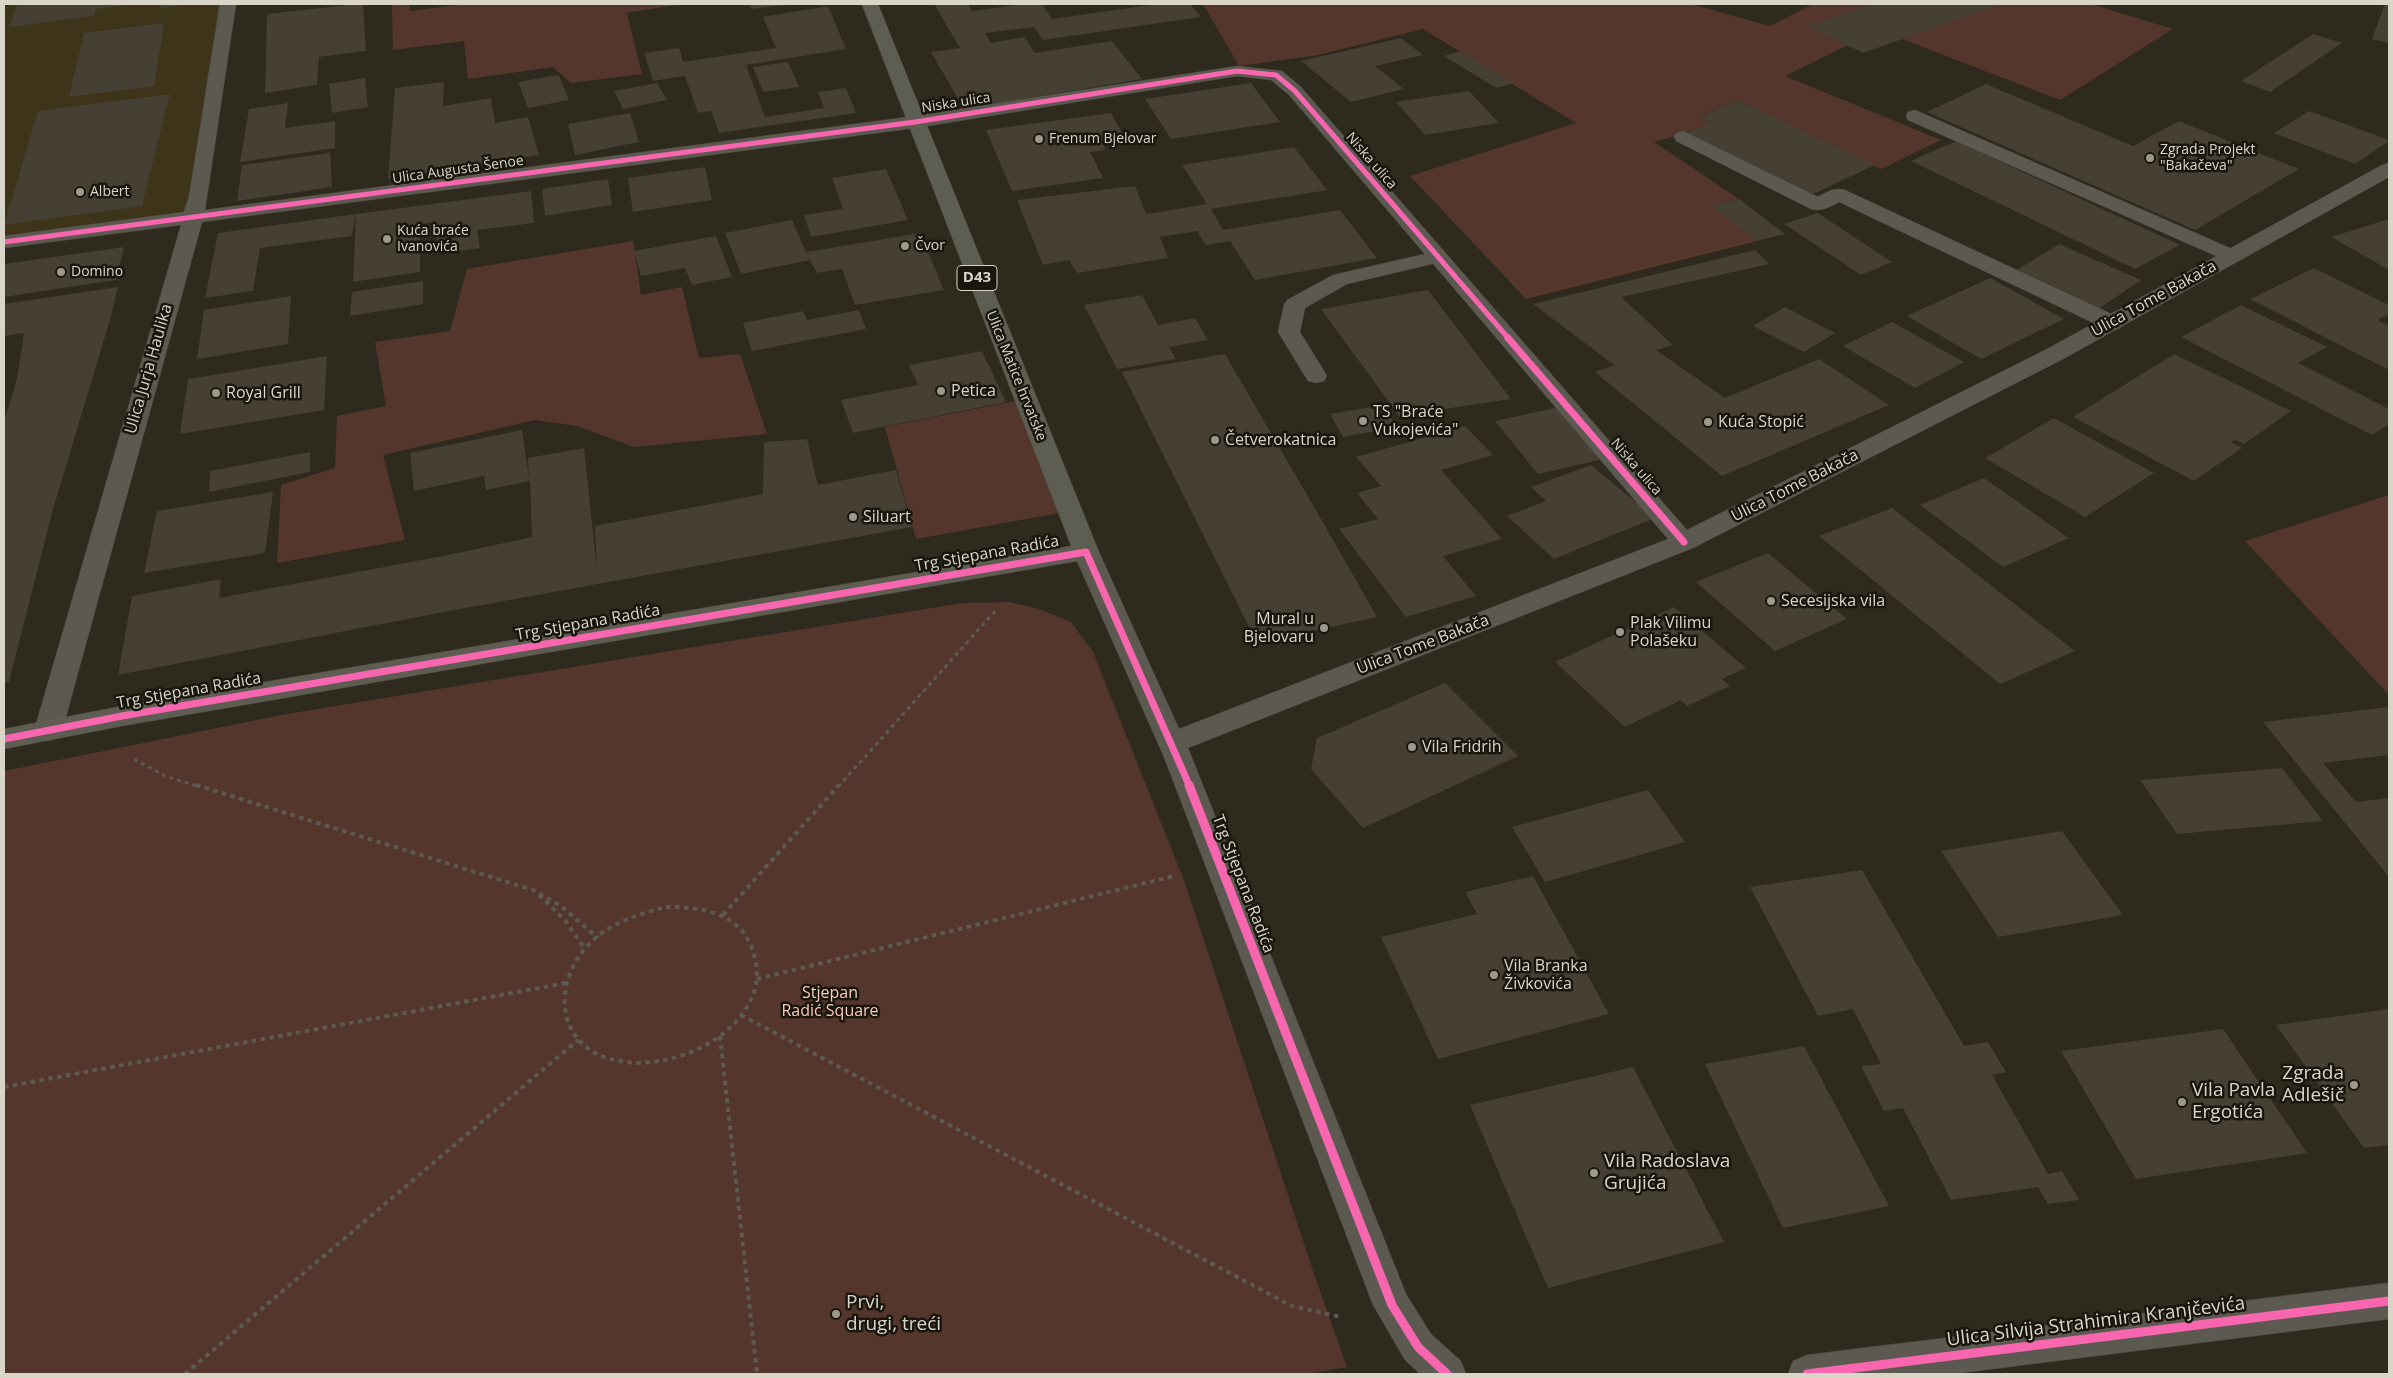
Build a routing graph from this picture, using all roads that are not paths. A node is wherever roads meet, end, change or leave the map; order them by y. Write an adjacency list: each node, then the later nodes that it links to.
1 (228, 4): 7 (street, Ulica Jurja Haulika)
2 (870, 4): 4 (main road, Ulica Matice hrvatske / D43)
3 (1915, 116): 9 (street)
4 (916, 122): 7 (street, Ulica Augusta Šenoe); 10 (street, Niska ulica); 14 (main road, Ulica Matice hrvatske / D43)
5 (1683, 137): 11 (street)
6 (2389, 169): 9 (street, Ulica Tome Bakača)
7 (192, 218): 8 (street, Ulica Augusta Šenoe); 15 (street, Ulica Jurja Haulika)
8 (4, 242)
9 (2232, 256): 11 (street, Ulica Tome Bakača)
10 (1438, 258): 12 (street); 13 (street, Niska ulica)
11 (2112, 322): 13 (street, Ulica Tome Bakača)
12 (1316, 376)
13 (1684, 542): 17 (street, Ulica Tome Bakača)
14 (1086, 552): 15 (main road, Trg Stjepana Radića); 17 (street, Trg Stjepana Radića)
15 (48, 731): 16 (main road, Trg Stjepana Radića)
16 (4, 739)
17 (1172, 743): 19 (street, Trg Stjepana Radića)
18 (2389, 1302): 20 (street, Ulica Silvija Strahimira Kranjčevića)
19 (1447, 1374)
20 (1807, 1374)

